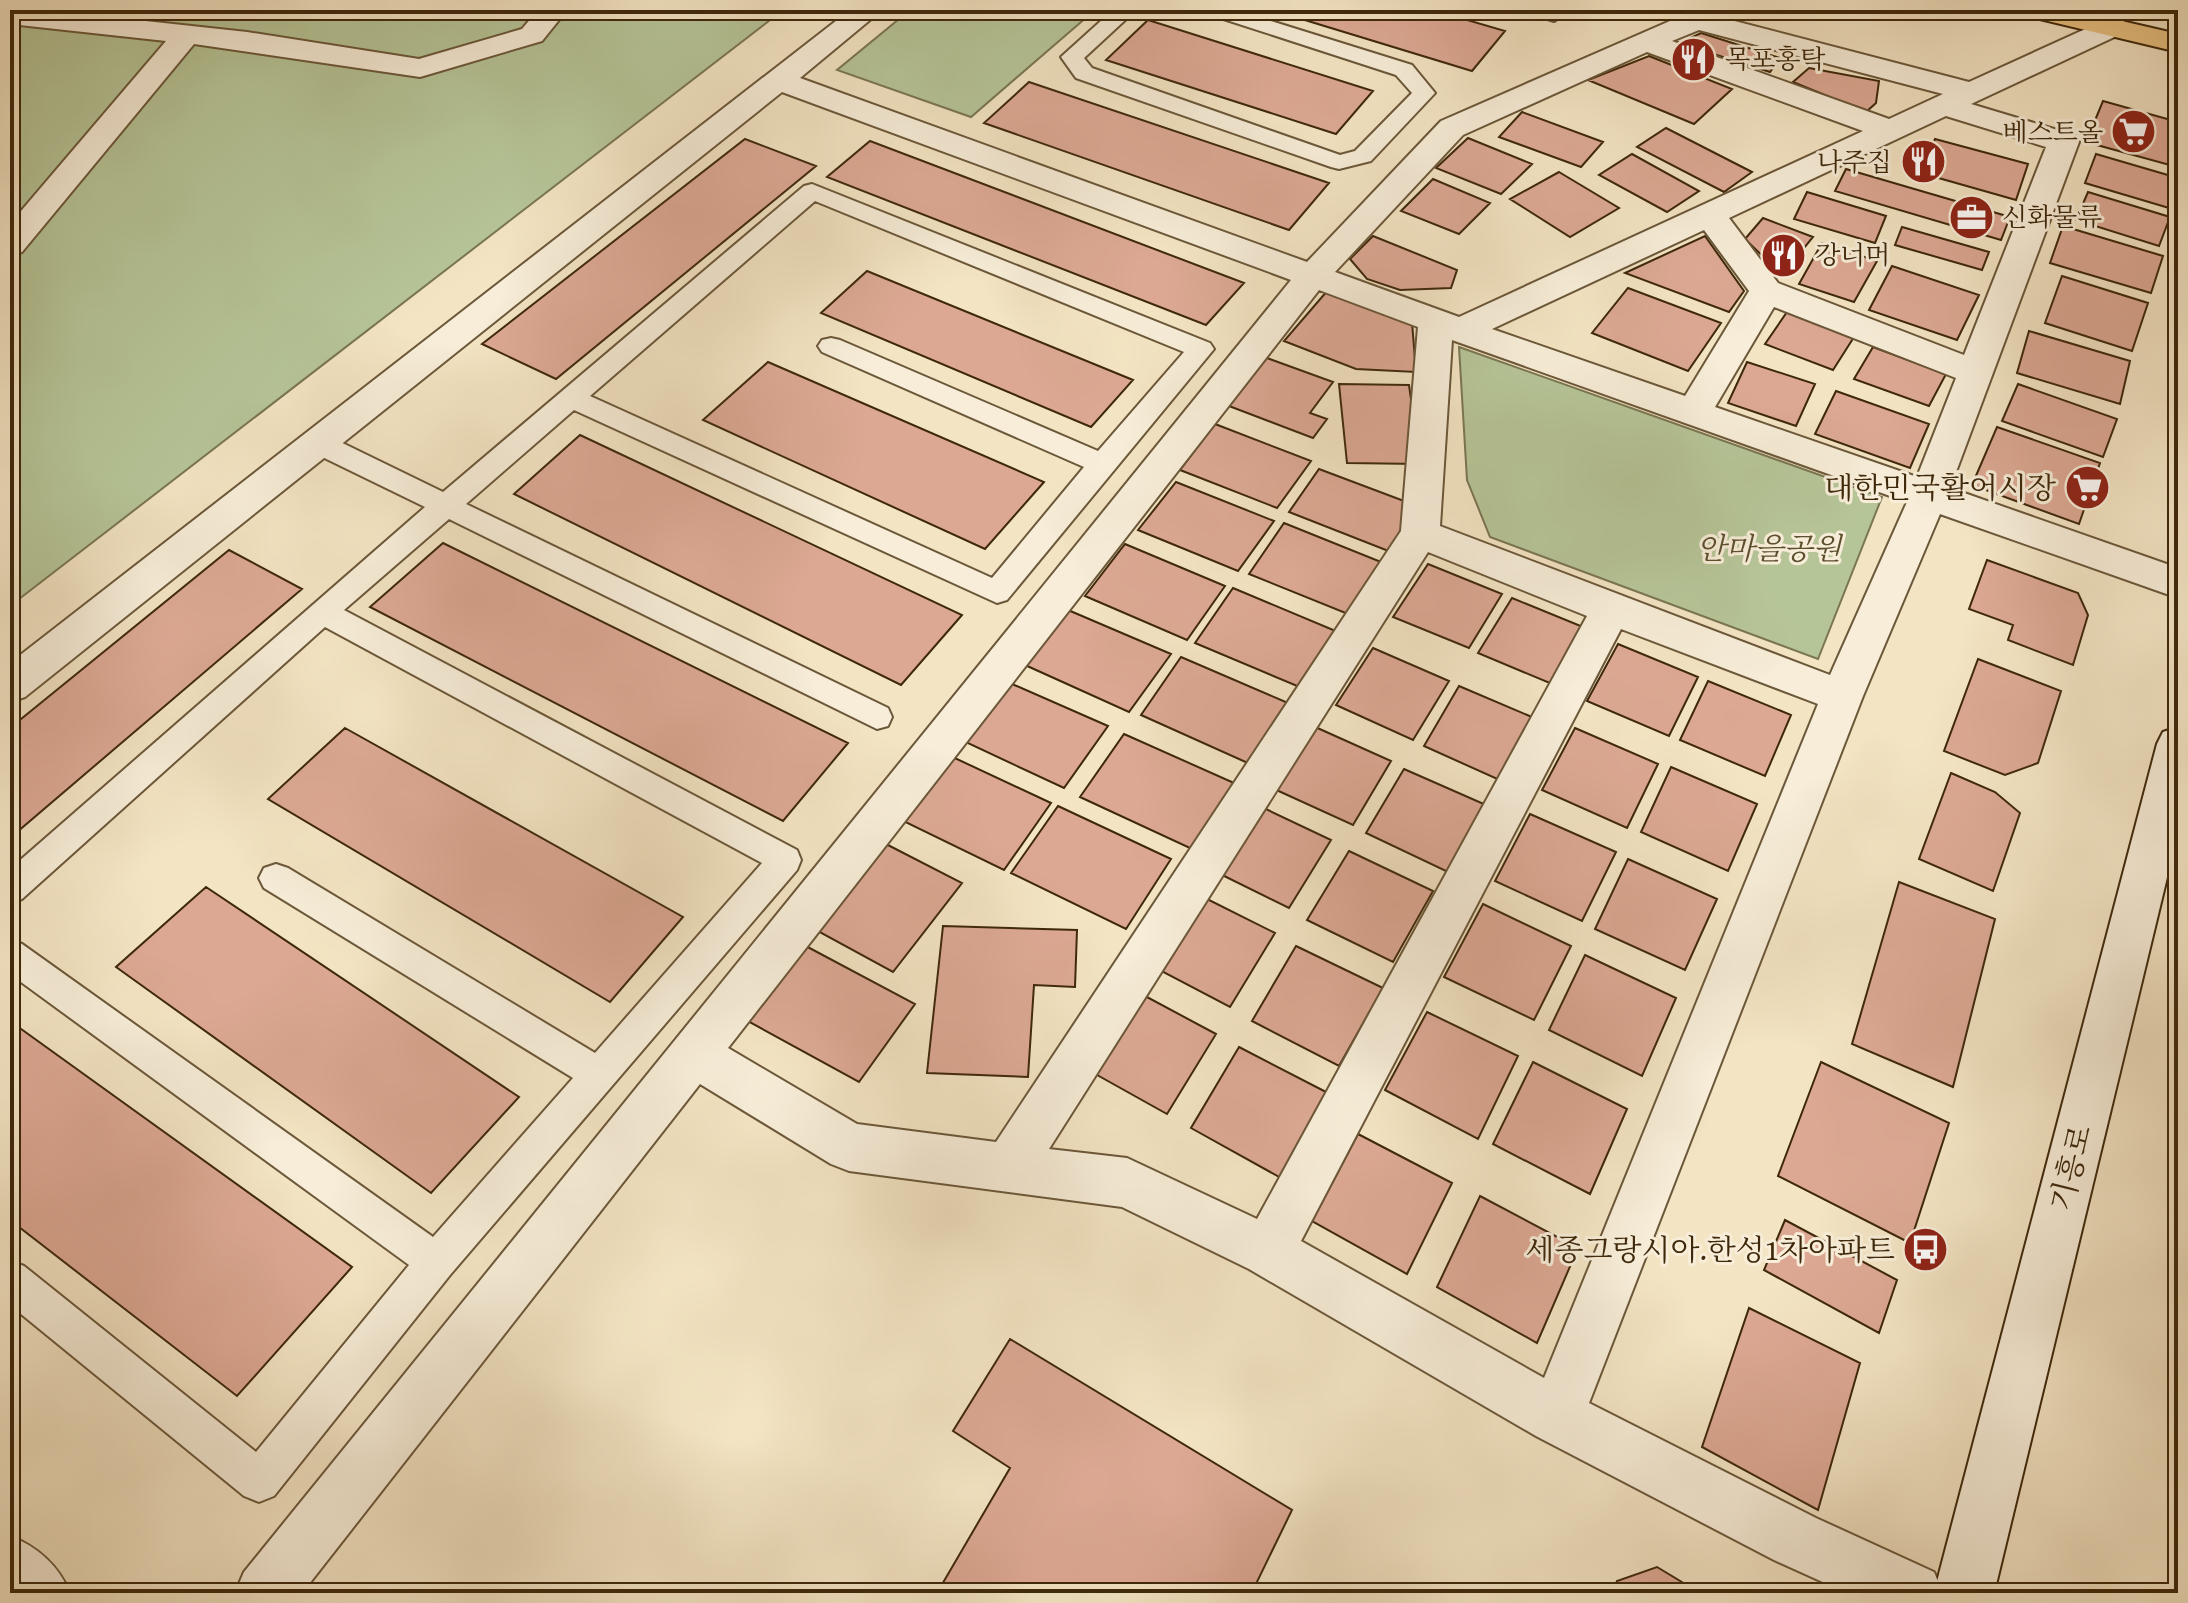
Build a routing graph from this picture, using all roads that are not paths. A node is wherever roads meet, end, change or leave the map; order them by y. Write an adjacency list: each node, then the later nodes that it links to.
1 (553, 10): 8 (street)
2 (868, 10): 11 (street)
3 (1126, 10): 4 (lane)
4 (1215, 10)
5 (2037, 10): 7 (main road)
6 (10, 15): 8 (street)
7 (2113, 27): 10 (main road); 12 (street)
8 (187, 34): 15 (street)
9 (1646, 42): 12 (street); 13 (street); 16 (street)
10 (2178, 43)
11 (778, 80): 16 (street); 23 (street)
12 (1960, 100): 13 (street); 20 (street)
13 (1892, 131): 14 (street)
14 (1710, 215): 17 (street); 18 (street)
15 (10, 245)
16 (1314, 274): 18 (street); 38 (street)
17 (1766, 291): 20 (street); 22 (street)
18 (1448, 325): 22 (street); 27 (street)
19 (831, 346): 24 (lane)
20 (1977, 373): 25 (street)
21 (572, 398): 24 (lane); 24 (lane); 26 (lane)
22 (1694, 412): 25 (street)
23 (318, 443): 26 (lane); 31 (street)
24 (1102, 464)
25 (1929, 495): 28 (street); 32 (street)
26 (446, 506): 30 (lane); 33 (lane)
27 (1420, 533): 29 (street); 40 (street)
28 (2178, 583)
29 (1611, 609): 32 (street); 41 (street)
30 (322, 612): 36 (lane); 39 (lane)
31 (10, 686)
32 (1842, 696): 44 (street)
33 (877, 717)
34 (2178, 744): 49 (street, 기흥로)
35 (276, 878): 39 (lane)
36 (10, 889)
37 (10, 955): 42 (lane)
38 (693, 1053): 40 (street); 47 (street)
39 (599, 1074): 42 (lane)
40 (1009, 1166): 41 (street)
41 (1268, 1251): 44 (street)
42 (436, 1262): 43 (lane)
43 (10, 1280)
44 (1556, 1416): 48 (street)
45 (10, 1565): 46 (street)
46 (40, 1593)
47 (265, 1593)
48 (1913, 1593)
49 (1964, 1593)

